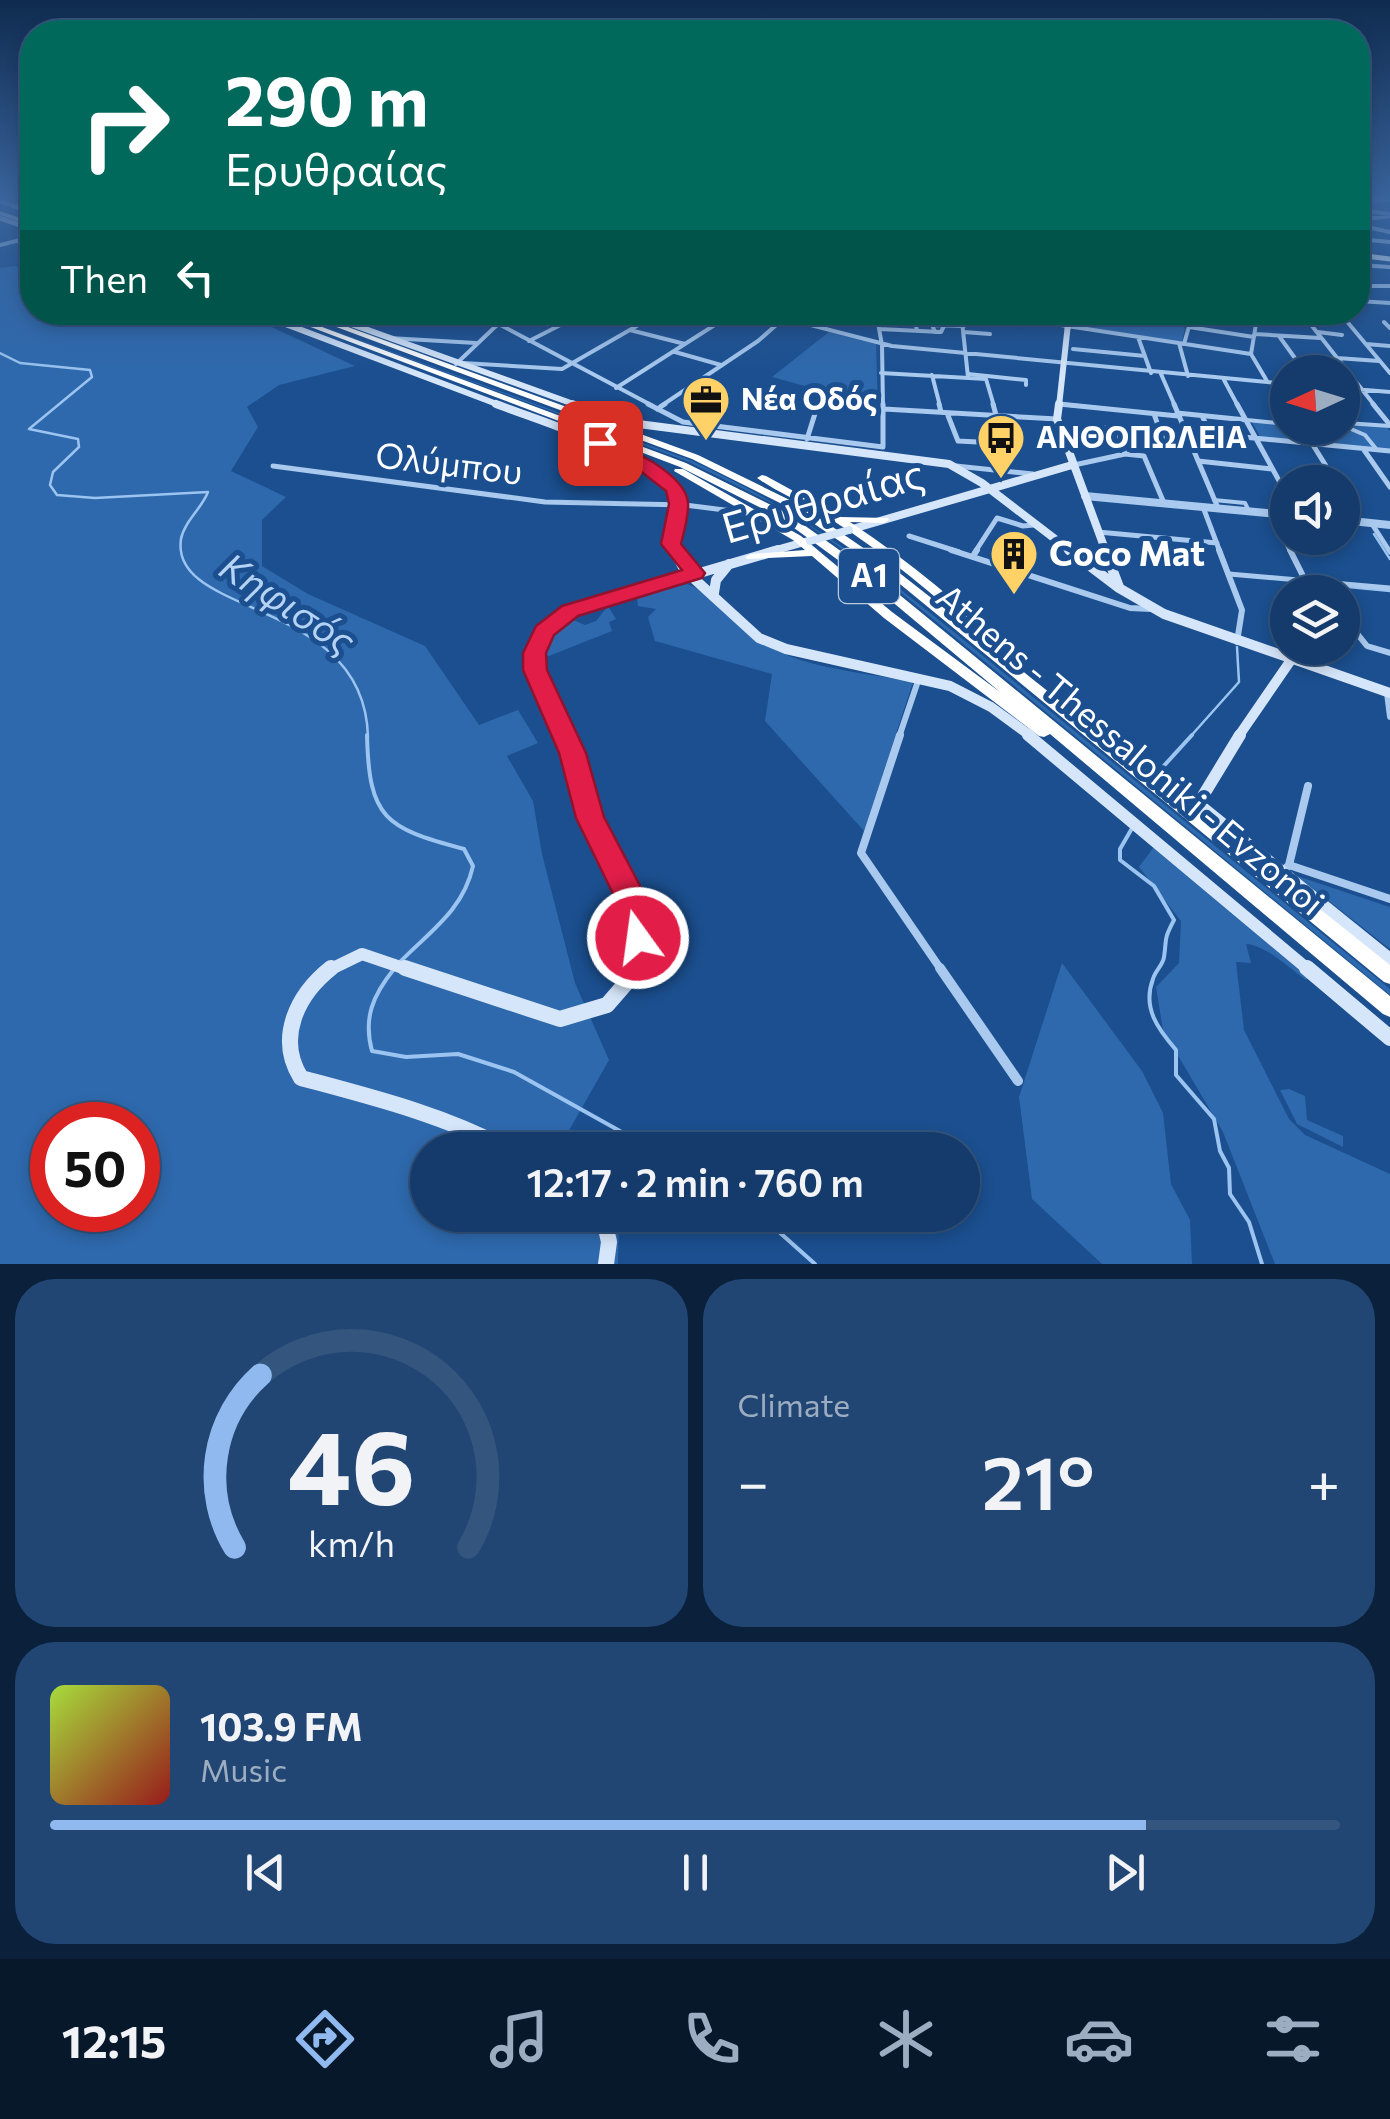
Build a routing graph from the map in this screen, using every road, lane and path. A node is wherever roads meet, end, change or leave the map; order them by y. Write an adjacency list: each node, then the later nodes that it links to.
1 (1370, 256): 2 (main road)
2 (1390, 259)
3 (1384, 322): 25 (street)
4 (288, 325): 124 (main road)
5 (309, 325): 94 (highway, Athens - Thessaloniki - Evzonoi / Α1)
6 (335, 325): 91 (highway, Athens - Thessaloniki - Evzonoi / Α1)
7 (354, 325): 36 (main road, Ερυθραίας)
8 (560, 325): 37 (street)
9 (639, 325): 28 (street)
10 (714, 325): 40 (street)
11 (777, 325): 59 (street)
12 (819, 325): 41 (street)
13 (878, 325): 26 (street)
14 (916, 325): 29 (street)
15 (933, 325): 24 (street)
16 (963, 325): 27 (street)
17 (1063, 325): 22 (street)
18 (1256, 325): 33 (street)
19 (1311, 325): 32 (street)
20 (1349, 325): 42 (street)
21 (496, 326): 37 (street); 38 (street)
22 (1070, 326): 35 (street); 60 (main road)
23 (1189, 327): 33 (street); 39 (street)
24 (934, 328): 27 (street); 29 (street)
25 (1390, 328)
26 (879, 329): 29 (street); 41 (street)
27 (964, 329): 30 (street); 47 (street)
28 (630, 330): 40 (street); 58 (street)
29 (917, 331)
30 (990, 334)
31 (1342, 334): 32 (street)
32 (1319, 335): 34 (street); 52 (street)
33 (1254, 336): 34 (street); 48 (street)
34 (1278, 336): 50 (street)
35 (1138, 337): 39 (street); 53 (street)
36 (389, 338): 38 (street); 57 (main road, Ερυθραίας)
37 (529, 341): 58 (street)
38 (476, 343): 57 (street)
39 (1181, 343): 48 (street); 69 (street)
40 (686, 344): 45 (street)
41 (882, 344): 47 (street); 64 (street)
42 (1366, 344): 43 (street); 49 (street)
43 (1390, 346)
44 (1073, 349): 53 (street)
45 (674, 352): 59 (street); 74 (street)
46 (1311, 352): 51 (street)
47 (967, 354): 60 (street); 67 (street)
48 (1251, 354): 71 (street)
49 (1374, 354): 54 (street); 56 (street)
50 (1292, 355)
51 (1314, 355)
52 (1335, 355)
53 (1144, 356): 65 (street)
54 (1390, 356)
55 (1360, 361): 56 (street)
56 (1380, 362): 63 (street)
57 (456, 364): 61 (street); 92 (main road, Ερυθραίας)
58 (572, 365): 61 (street); 62 (street)
59 (722, 365): 79 (street)
60 (1064, 366): 65 (street); 78 (main road)
61 (562, 370): 62 (street)
62 (584, 371): 74 (street)
63 (1390, 372)
64 (882, 373): 68 (street); 80 (street)
65 (1151, 373): 66 (street)
66 (1160, 374): 69 (street); 83 (street)
67 (968, 375): 68 (street); 72 (street); 84 (street)
68 (932, 376): 81 (street)
69 (1188, 376): 70 (street)
70 (1224, 379): 71 (street); 87 (street)
71 (1268, 382)
72 (1026, 385)
73 (1360, 387): 75 (street)
74 (616, 388): 79 (street)
75 (1362, 390): 77 (street); 90 (street)
76 (821, 392): 97 (street)
77 (1390, 392)
78 (1059, 404): 82 (street); 86 (main road)
79 (657, 409): 92 (street)
80 (884, 409): 81 (street); 97 (street)
81 (944, 413): 84 (street); 101 (street)
82 (1154, 414): 83 (street); 100 (street)
83 (1178, 415): 85 (street); 102 (street)
84 (996, 416): 86 (street)
85 (1202, 416): 87 (street); 96 (street)
86 (1057, 418): 111 (main road)
87 (1247, 420): 88 (street); 96 (street)
88 (1270, 422)
89 (1360, 423): 90 (street)
90 (1390, 425)
91 (613, 427): 128 (highway); 165 (highway, Athens - Thessaloniki - Evzonoi / Α1)
92 (685, 427): 97 (street); 108 (main road, Ερυθραίας)
93 (1360, 433): 105 (street)
94 (601, 434): 135 (highway); 166 (highway, Athens - Thessaloniki - Evzonoi / Α1)
95 (1110, 438): 98 (street); 98 (street); 107 (street)
96 (1257, 438): 99 (street); 112 (street)
97 (806, 439)
98 (1120, 439): 100 (street); 107 (street)
99 (1270, 439)
100 (1164, 442): 102 (street)
101 (996, 443)
102 (1190, 445): 109 (street)
103 (1322, 445): 104 (street)
104 (1364, 449): 105 (street); 118 (street)
105 (1377, 450): 106 (street)
106 (1390, 451)
107 (1123, 455): 111 (street); 123 (street)
108 (928, 462): 110 (main road, Ερυθραίας); 116 (main road, Ερυθραίας)
109 (1198, 462): 114 (street); 125 (street)
110 (949, 464): 115 (street, Ερυθραίας); 119 (main road, Ερυθραίας)
111 (1072, 465): 115 (main road, Ερυθραίας); 121 (main road)
112 (1272, 465)
113 (273, 466): 124 (street, Ολύμπου)
114 (1270, 469)
115 (1050, 474): 117 (main road, Ερυθραίας)
116 (971, 480): 119 (main road, Ερυθραίας); 120 (main road)
117 (1006, 486): 119 (main road, Ερυθραίας); 122 (main road)
118 (1390, 487)
119 (988, 491): 120 (main road, Ερυθραίας); 122 (main road)
120 (967, 496): 122 (main road); 129 (main road, Ερυθραίας)
121 (1085, 496): 123 (street); 136 (main road)
122 (1002, 501): 132 (main road)
123 (1164, 503): 126 (street)
124 (678, 504): 135 (street, Ολύμπου); 147 (main road)
125 (1216, 504): 126 (street); 127 (street)
126 (1203, 507): 139 (street)
127 (1270, 514)
128 (838, 517): 129 (highway); 134 (highway)
129 (884, 520): 134 (main road, Ερυθραίας); 140 (highway)
130 (1360, 522): 131 (street)
131 (1371, 523): 133 (street); 141 (street)
132 (1034, 525): 142 (street); 151 (main road)
133 (1390, 525)
134 (853, 529): 138 (main road, Ερυθραίας, bridge); 140 (highway)
135 (784, 532): 138 (highway)
136 (1098, 532): 139 (street); 151 (main road)
137 (909, 536): 142 (street)
138 (807, 542): 143 (main road, Ερυθραίας); 144 (highway)
139 (1218, 543): 148 (street)
140 (880, 545): 165 (highway)
141 (1390, 552)
142 (973, 556): 155 (street)
143 (751, 558): 144 (highway); 145 (main road, Ερυθραίας)
144 (821, 558): 166 (highway)
145 (730, 563): 146 (main road, Ερυθραίας); 153 (main road)
146 (714, 568): 147 (main road, Ερυθραίας); 147 (main road)
147 (691, 571): 153 (main road); 154 (main road); 175 (main road, Ερυθραίας)
148 (1229, 574): 149 (street); 157 (street)
149 (1270, 577)
150 (1360, 585): 152 (street)
151 (1119, 588): 155 (main road)
152 (1390, 588)
153 (714, 593): 154 (main road)
154 (724, 607): 162 (main road)
155 (1152, 608): 157 (main road)
156 (1360, 637): 159 (street)
157 (1237, 642): 158 (main road)
158 (1270, 653)
159 (1390, 654)
160 (1288, 665): 168 (main road)
161 (1306, 665): 163 (main road)
162 (919, 677): 173 (main road); 174 (street)
163 (1388, 692): 164 (street)
164 (1390, 717)
165 (1102, 742): 171 (highway, Athens - Thessaloniki - Evzonoi / Α1)
166 (1104, 773): 172 (highway, Athens - Thessaloniki - Evzonoi / Α1)
167 (1308, 786): 168 (street)
168 (1285, 869): 169 (street); 170 (main road)
169 (1390, 899)
170 (1390, 959)
171 (1390, 976)
172 (1390, 1008)
173 (1390, 1038)
174 (1018, 1082)
175 (474, 1132)
176 (607, 1232): 177 (main road)
177 (606, 1264)

